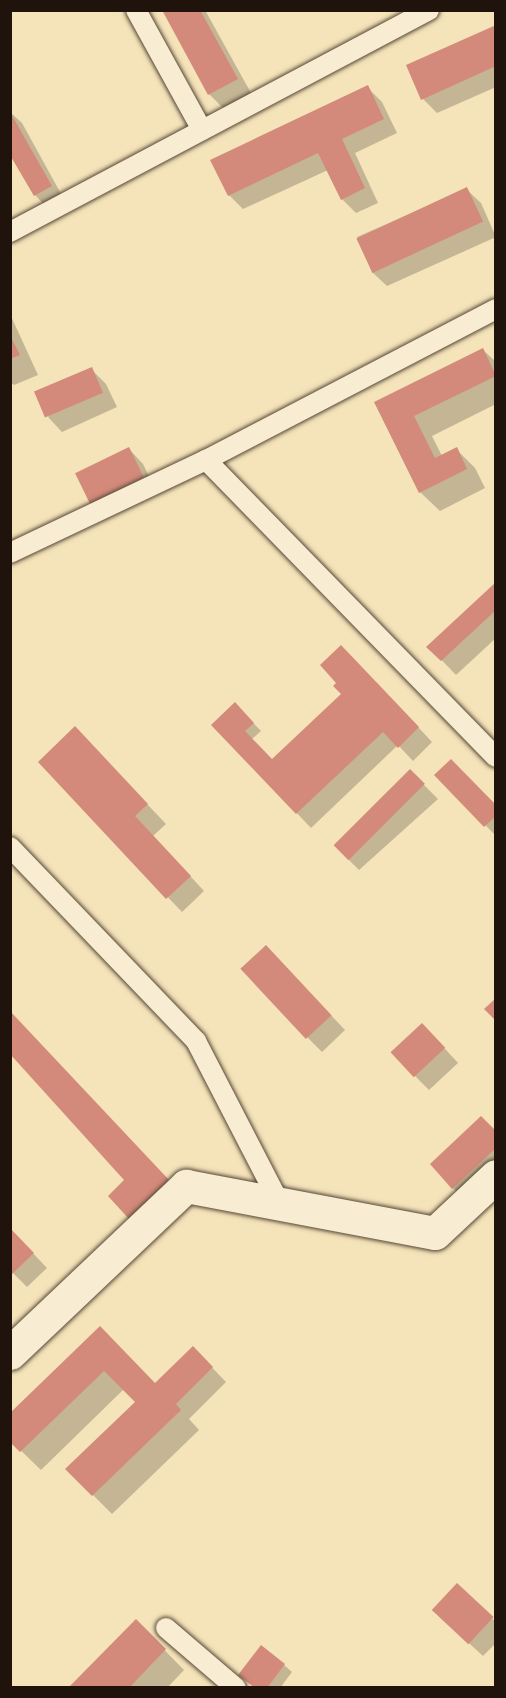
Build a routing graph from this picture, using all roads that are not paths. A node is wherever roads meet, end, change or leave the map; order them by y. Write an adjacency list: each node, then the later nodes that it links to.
1 (136, 10): 3 (lane)
2 (429, 10): 3 (lane)
3 (202, 130): 4 (lane)
4 (10, 231)
5 (495, 309): 6 (lane)
6 (206, 460): 7 (lane); 8 (lane)
7 (10, 553)
8 (495, 757)
9 (10, 846): 11 (lane)
10 (495, 1176): 11 (street)
11 (280, 1204): 12 (street)
12 (10, 1353)
13 (166, 1628): 14 (lane)
14 (236, 1688)

